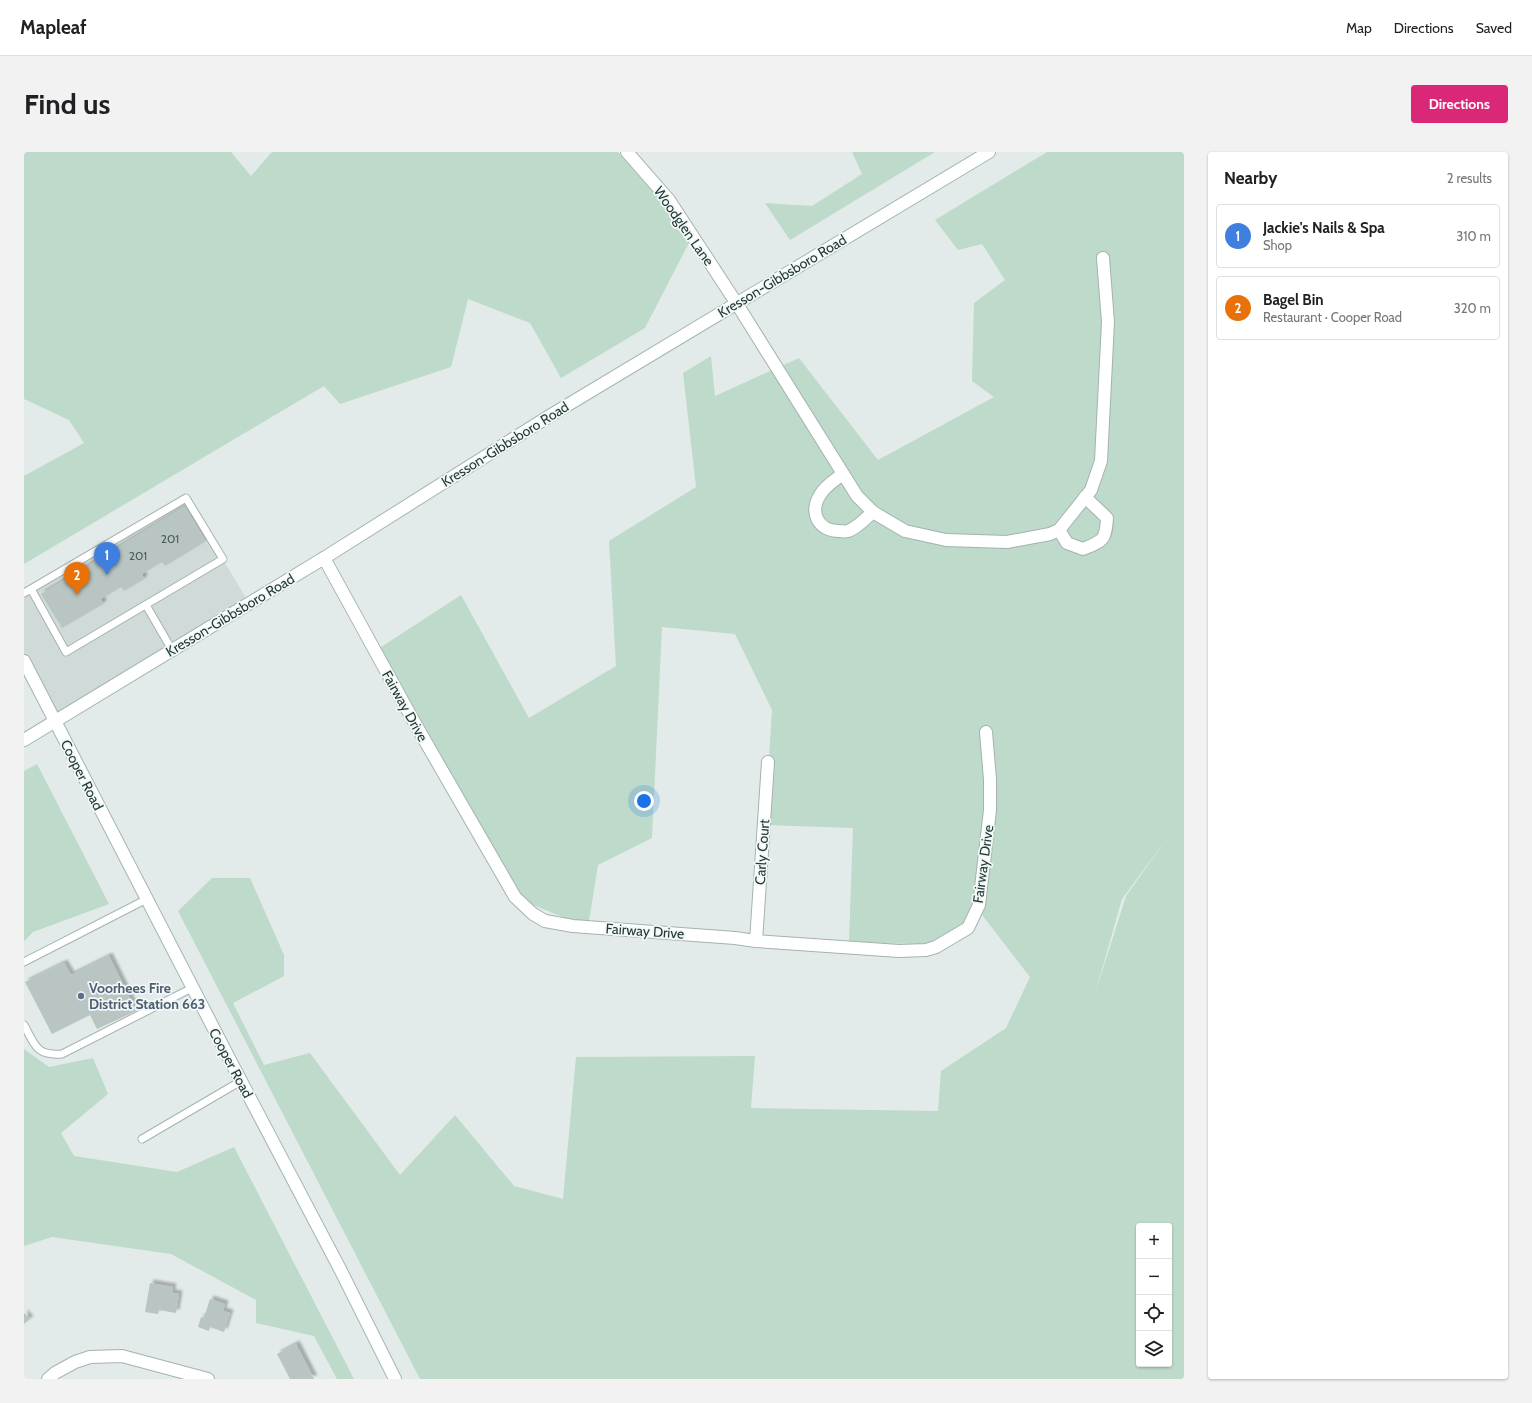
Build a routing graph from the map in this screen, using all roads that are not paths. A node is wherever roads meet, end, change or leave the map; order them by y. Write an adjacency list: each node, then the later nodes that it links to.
1 (628, 152): 4 (street, Woodglen Lane)
2 (989, 152): 4 (street, Kresson-Gibbsboro Road)
3 (1103, 258): 6 (street)
4 (737, 304): 5 (street, Woodglen Lane); 9 (street, Kresson-Gibbsboro Road)
5 (843, 474): 7 (street, Woodglen Lane); 7 (street)
6 (1085, 497): 8 (street); 8 (street)
7 (873, 512): 8 (street, Woodglen Lane)
8 (1059, 530)
9 (324, 558): 13 (street, Kresson-Gibbsboro Road); 20 (street, Fairway Drive)
10 (31, 589): 11 (lane); 12 (lane); 12 (lane)
11 (24, 593)
12 (146, 605): 13 (lane)
13 (172, 650): 15 (street, Kresson-Gibbsboro Road)
14 (24, 661): 15 (street, Cooper Road)
15 (55, 722): 17 (street, Kresson-Gibbsboro Road); 19 (street, Cooper Road)
16 (986, 732): 20 (street, Fairway Drive)
17 (24, 740)
18 (768, 762): 20 (street, Carly Court)
19 (147, 899): 21 (lane); 22 (street, Cooper Road)
20 (756, 941)
21 (24, 962)
22 (192, 988): 23 (lane); 24 (street, Cooper Road)
23 (24, 1025)
24 (241, 1081): 25 (lane); 28 (street, Cooper Road)
25 (142, 1139)
26 (48, 1379): 27 (street)
27 (208, 1379)
28 (395, 1379)

